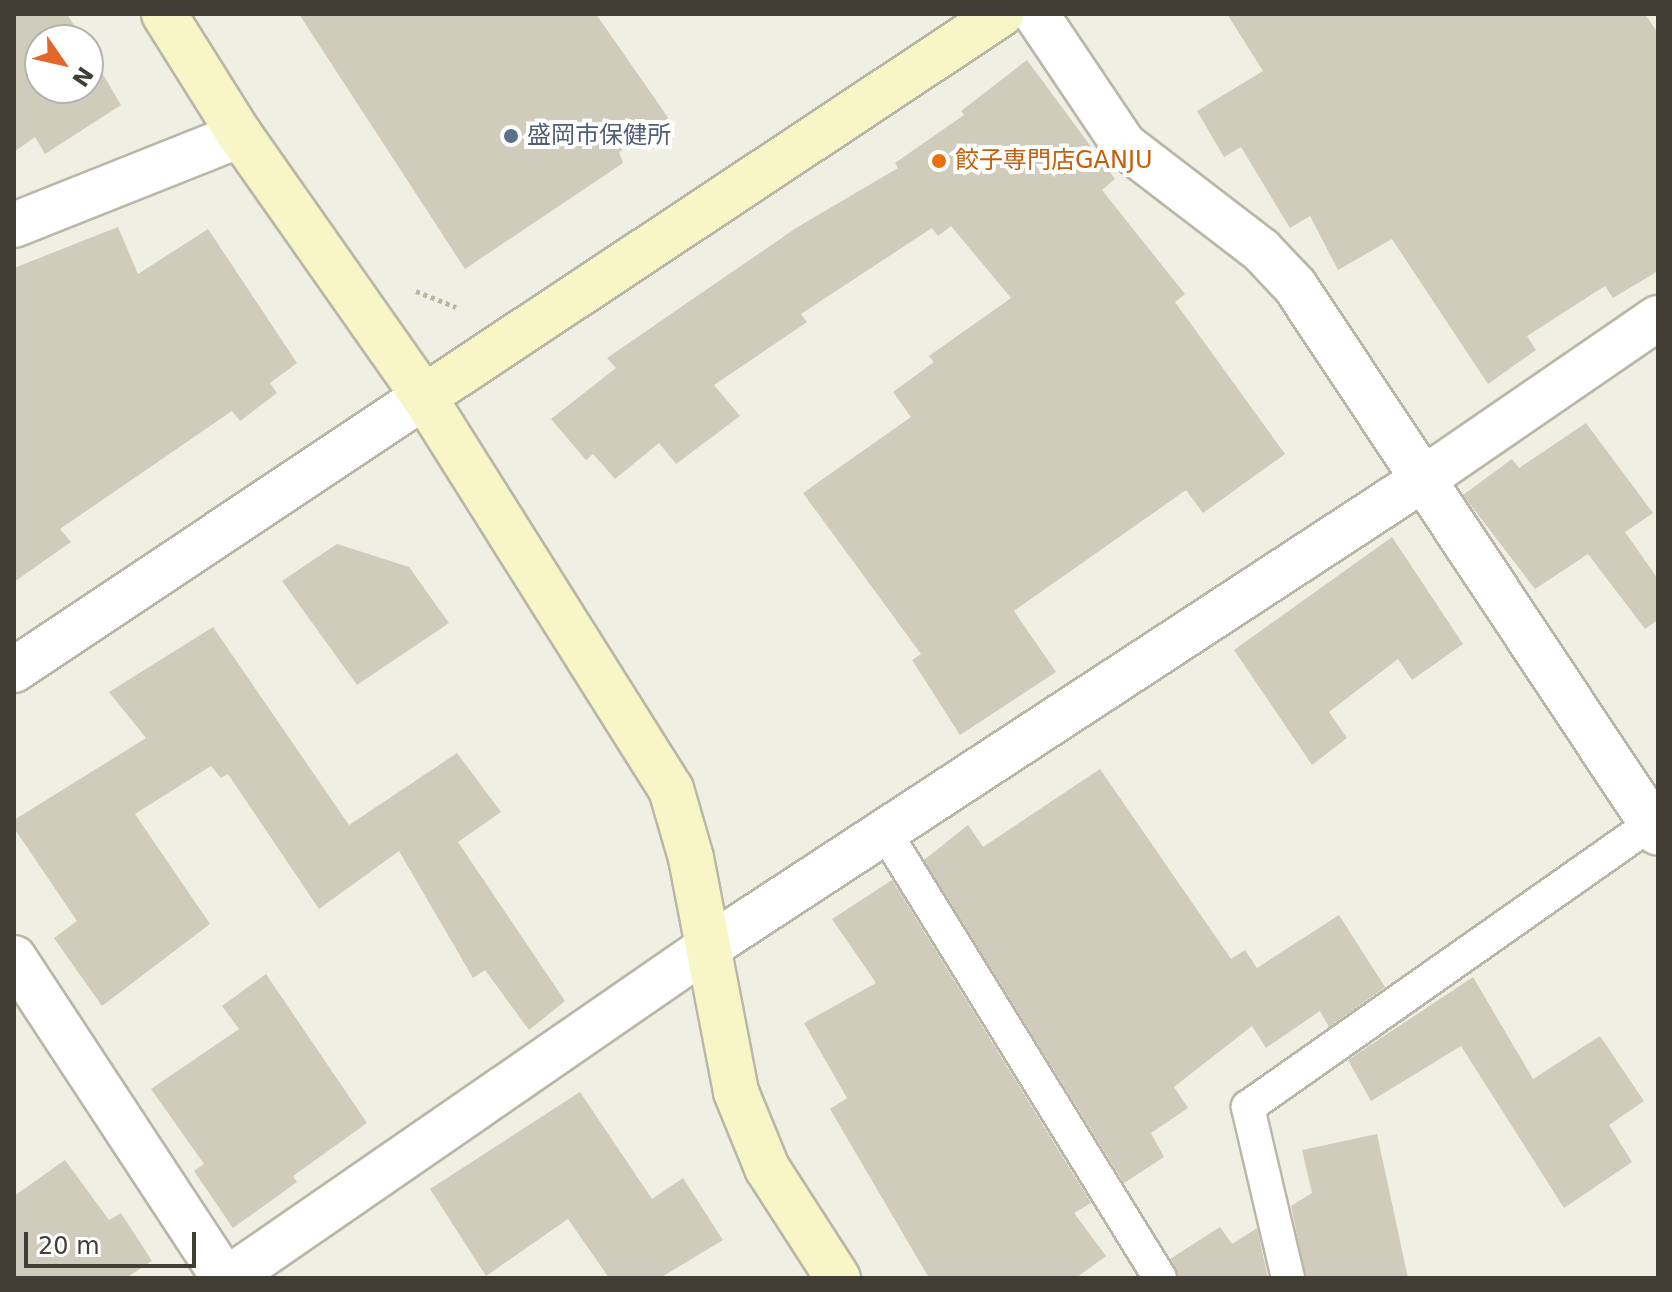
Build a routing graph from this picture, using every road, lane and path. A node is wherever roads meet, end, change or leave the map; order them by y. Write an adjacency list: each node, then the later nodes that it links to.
1 (164, 14): 4 (street)
2 (1001, 14): 9 (street)
3 (1036, 14): 10 (street)
4 (240, 135): 5 (street); 9 (street)
5 (14, 225)
6 (411, 285): 7 (path)
7 (456, 307)
8 (1658, 318): 10 (street)
9 (424, 397): 11 (street); 14 (street)
10 (1422, 480): 12 (street); 13 (street)
11 (14, 670)
12 (1655, 828): 19 (lane)
13 (885, 832): 14 (street); 18 (lane)
14 (707, 948): 16 (street); 17 (street)
15 (14, 958): 16 (street)
16 (226, 1278)
17 (838, 1278)
18 (1160, 1278)
19 (1288, 1278)

